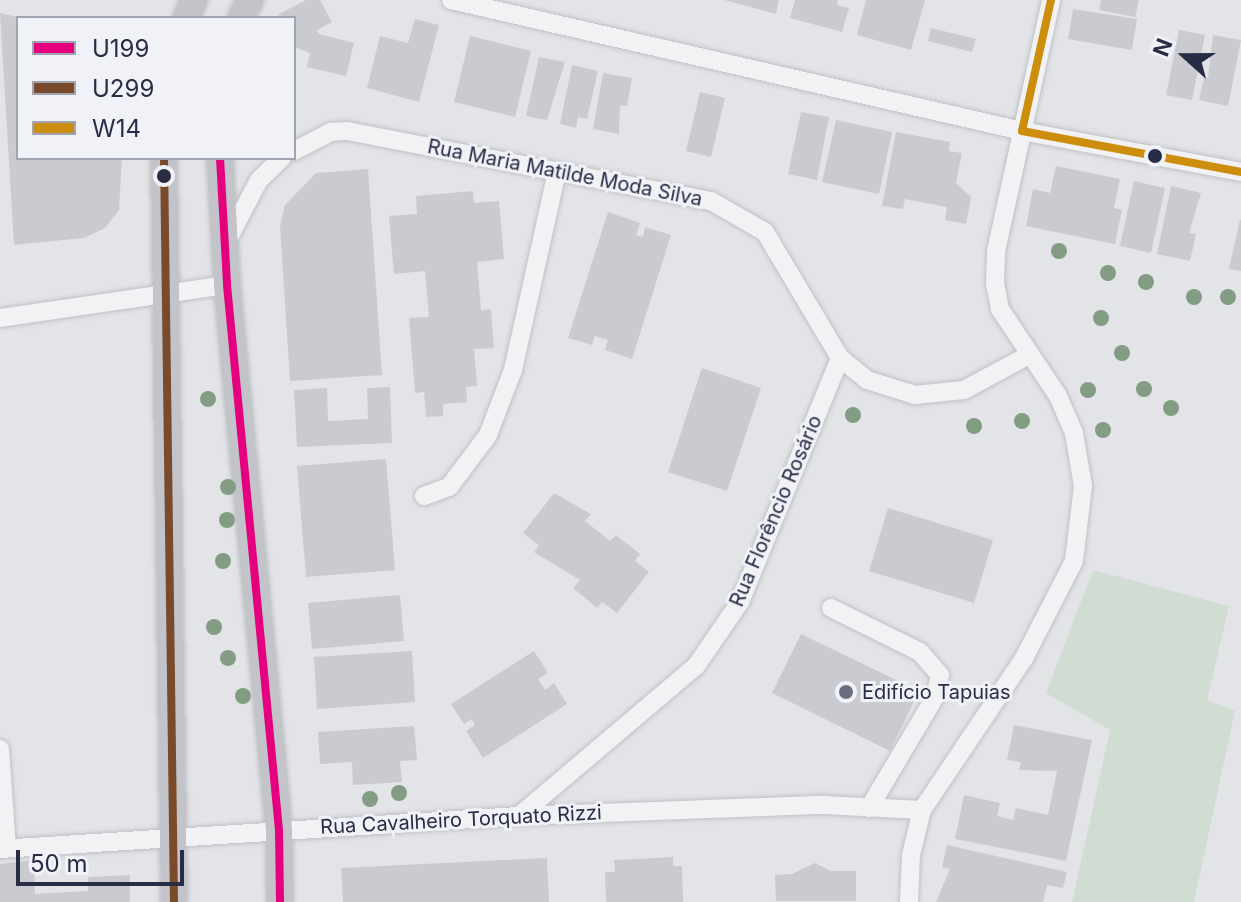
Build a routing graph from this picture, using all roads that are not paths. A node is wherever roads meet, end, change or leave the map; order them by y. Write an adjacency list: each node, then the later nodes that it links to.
1 (451, 0): 3 (street)
2 (1051, 0): 3 (street)
3 (1022, 131): 9 (street); 14 (street)
4 (296, 150): 8 (street, Rua Maria Matilde Moda Silva)
5 (164, 160): 12 (main road)
6 (220, 160): 10 (main road)
7 (282, 160): 10 (street, Rua Maria Matilde Moda Silva)
8 (557, 172): 15 (street, Rua Maria Matilde Moda Silva); 16 (street)
9 (1241, 172)
10 (225, 245): 11 (main road)
11 (227, 285): 12 (street); 22 (main road)
12 (163, 291): 13 (street); 23 (main road)
13 (0, 318)
14 (1029, 355): 15 (street, Rua Maria Matilde Moda Silva); 20 (street)
15 (840, 358): 21 (street, Rua Florêncio Rosário)
16 (424, 496)
17 (831, 608): 19 (street)
18 (0, 749): 24 (street)
19 (869, 808): 20 (street, Rua Cavalheiro Torquato Rizzi); 21 (street, Rua Cavalheiro Torquato Rizzi)
20 (922, 810): 27 (street)
21 (519, 816): 22 (street, Rua Cavalheiro Torquato Rizzi)
22 (279, 830): 23 (street, Rua Cavalheiro Torquato Rizzi); 26 (main road)
23 (173, 836): 24 (street, Rua Cavalheiro Torquato Rizzi); 25 (main road)
24 (3, 849)
25 (174, 902)
26 (280, 902)
27 (909, 902)

